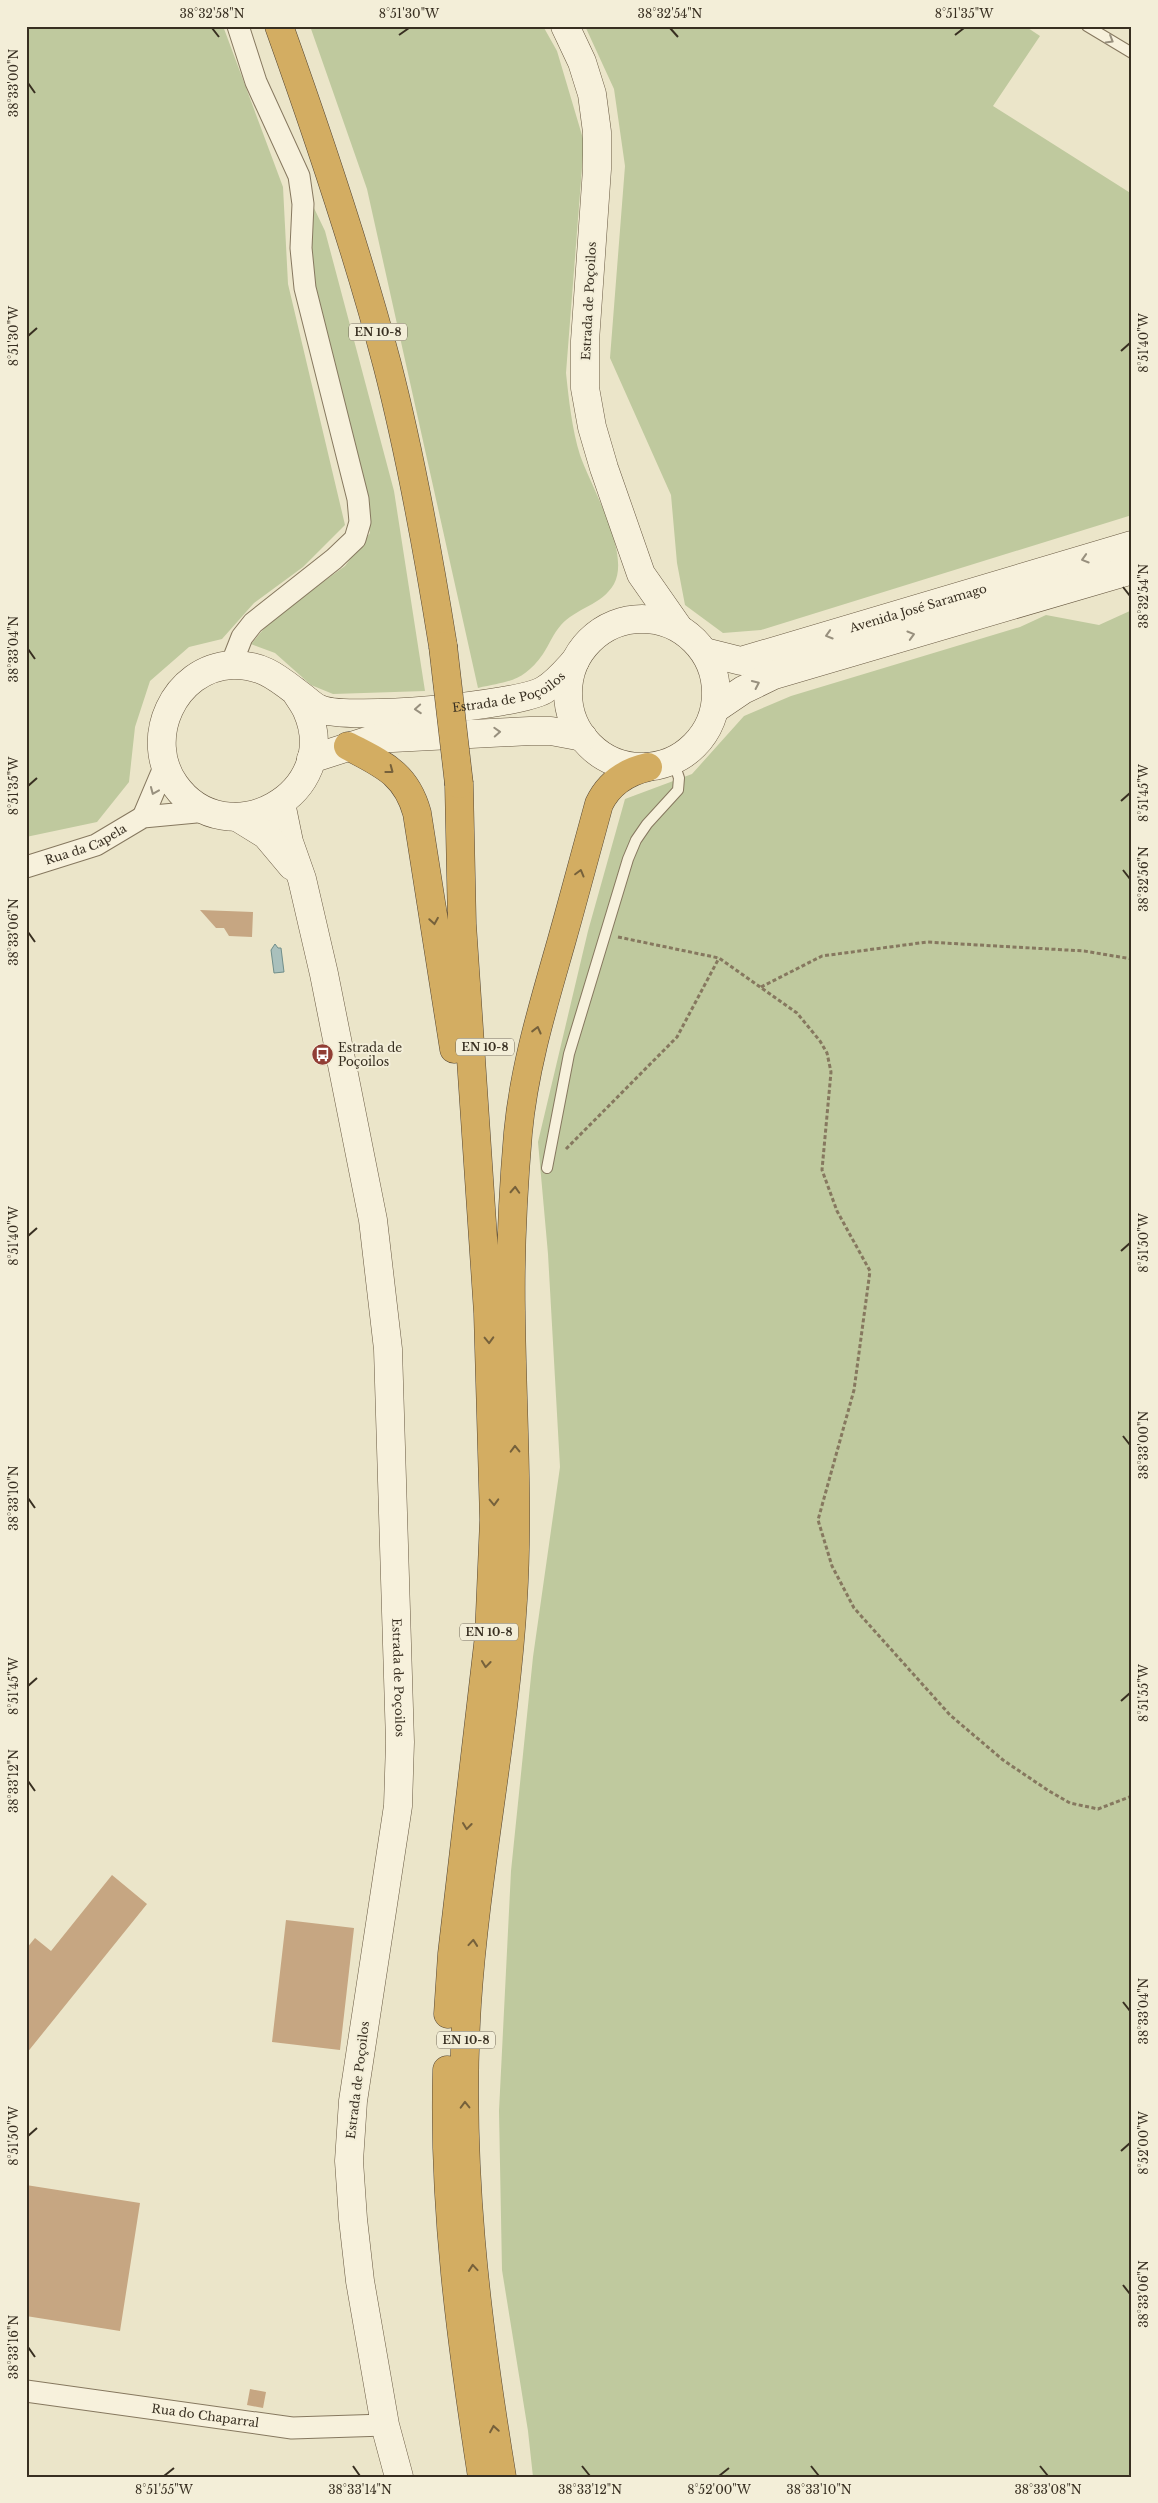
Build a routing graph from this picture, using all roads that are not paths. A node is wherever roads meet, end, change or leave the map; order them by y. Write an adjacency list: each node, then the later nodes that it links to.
1 (238, 26): 13 (street)
2 (279, 26): 28 (highway, EN 10-8, bridge)
3 (565, 26): 8 (street, Estrada de Poçoilos)
4 (1088, 26): 5 (lane, one-way to 5)
5 (1132, 53)
6 (1132, 545): 11 (street, Avenida José Saramago, one-way to 11)
7 (1132, 570): 15 (street, Avenida José Saramago, one-way to 7)
8 (641, 574): 9 (street, Estrada de Poçoilos); 10 (street, Estrada de Poçoilos)
9 (613, 624): 10 (street, Estrada de Poçoilos); 12 (street, Estrada de Poçoilos)
10 (678, 627): 11 (street, Estrada de Poçoilos)
11 (705, 652): 15 (street, Estrada de Poçoilos)
12 (575, 661): 14 (street, Estrada de Poçoilos, one-way to 14); 16 (street, Estrada de Poçoilos)
13 (230, 665): 14 (street, Estrada de Poçoilos); 20 (street, Estrada de Poçoilos)
14 (295, 691): 18 (street, Estrada de Poçoilos)
15 (715, 709): 19 (street, Estrada de Poçoilos)
16 (582, 737): 17 (street, one-way to 16); 19 (street, Estrada de Poçoilos)
17 (348, 746): 18 (street); 28 (highway, one-way to 28)
18 (311, 759): 21 (street, Estrada de Poçoilos)
19 (661, 764): 27 (lane); 28 (highway, one-way to 19)
20 (165, 766): 22 (street, Estrada de Poçoilos); 24 (street, one-way to 24)
21 (281, 803): 23 (street, Estrada de Poçoilos); 26 (street, Estrada de Poçoilos)
22 (207, 811): 23 (street, Estrada de Poçoilos); 24 (street, Rua da Capela)
23 (237, 817): 26 (street, Estrada de Poçoilos)
24 (143, 818): 25 (street, Rua da Capela)
25 (26, 867)
26 (302, 879): 30 (street, Estrada de Poçoilos)
27 (547, 1168)
28 (500, 1311): 32 (highway, EN 10-8, one-way to 32); 33 (highway, EN 10-8, one-way to 28)
29 (26, 2391): 30 (street, Rua do Chaparral)
30 (385, 2425): 31 (street, Estrada de Poçoilos)
31 (399, 2477)
32 (482, 2477)
33 (502, 2477)

